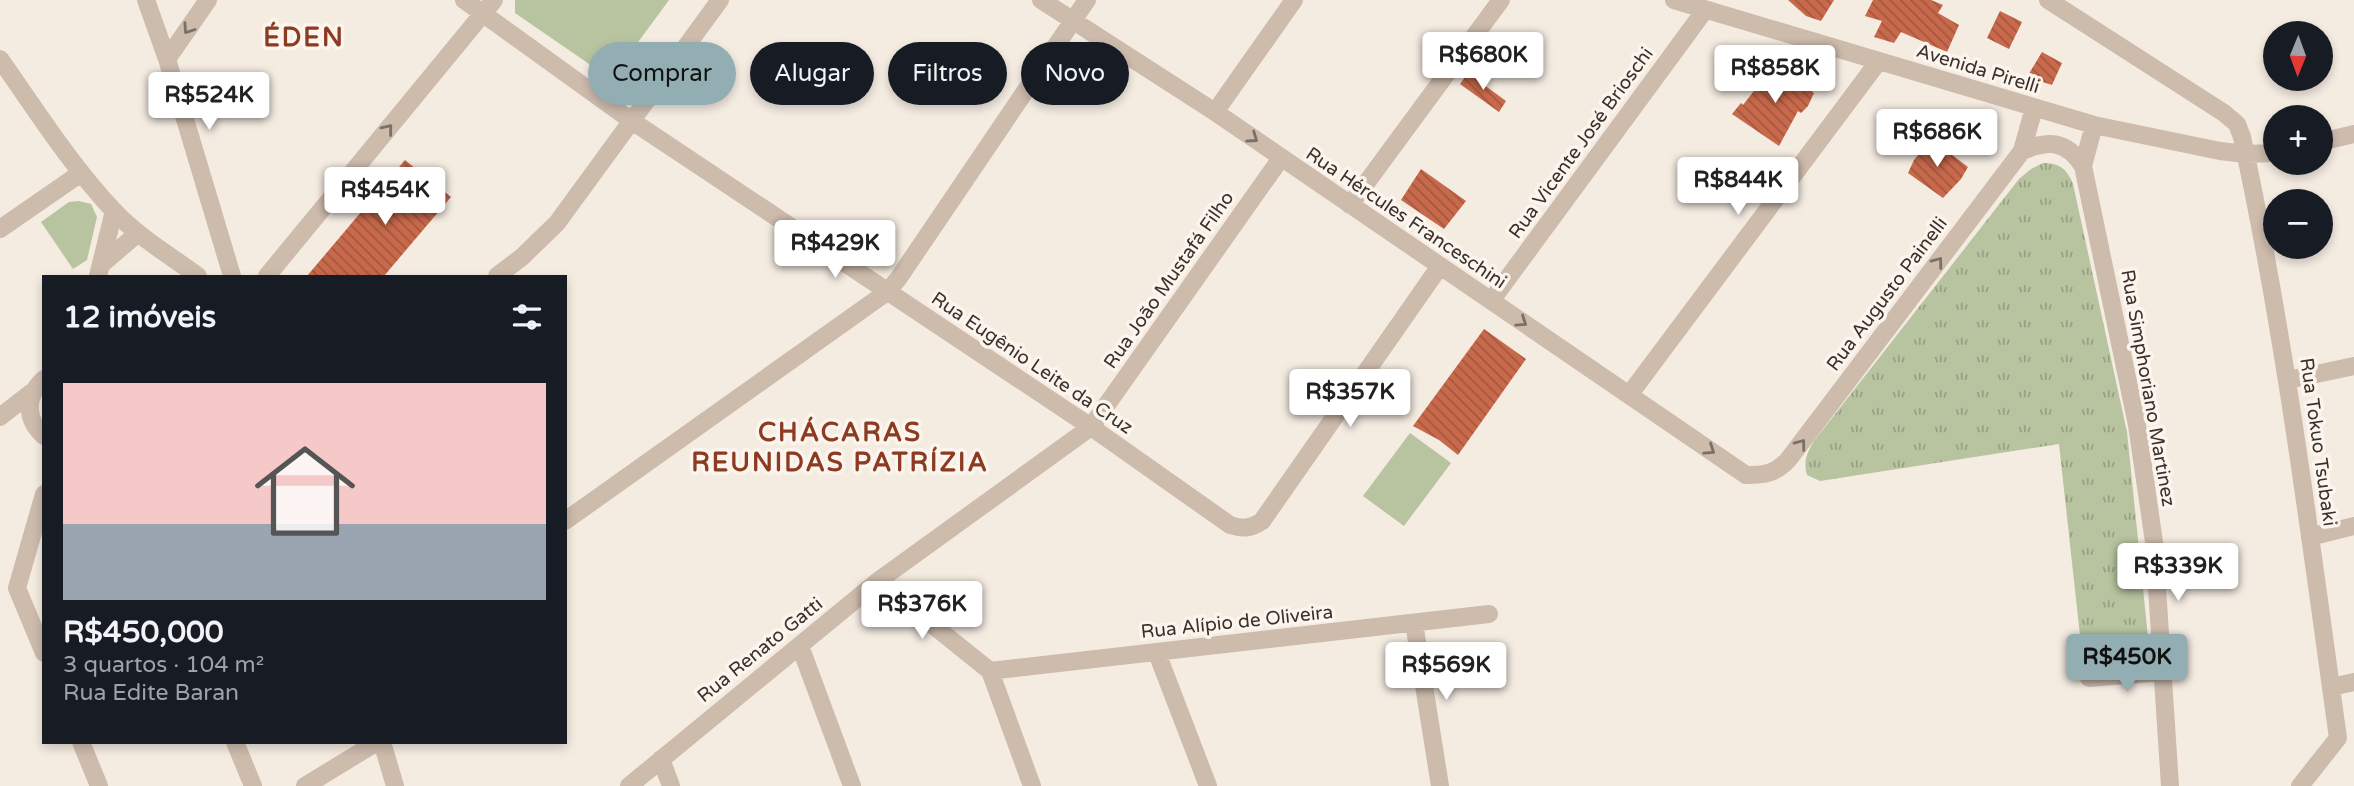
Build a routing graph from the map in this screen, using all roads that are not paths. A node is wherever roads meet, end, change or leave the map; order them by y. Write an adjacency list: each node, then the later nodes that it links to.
1 (146, 0): 15 (street)
2 (208, 0): 15 (street, one-way to 15)
3 (464, 0): 11 (street, Rua Eugênio Leite da Cruz)
4 (720, 0): 19 (street)
5 (1041, 0): 13 (street, Rua Hércules Franceschini)
6 (1087, 0): 13 (street)
7 (1294, 0): 18 (street)
8 (1501, 0): 29 (street)
9 (1674, 0): 12 (street, Avenida Pirelli)
10 (2048, 0): 25 (street, Rua Tokuo Tsubaki)
11 (488, 7): 19 (street, Rua Eugênio Leite da Cruz); 37 (street, one-way to 11)
12 (1705, 10): 16 (street, Avenida Pirelli); 40 (street, Rua Vicente José Brioschi)
13 (1072, 21): 18 (street, Rua Hércules Franceschini); 39 (street)
14 (0, 59): 28 (street)
15 (167, 59): 36 (street)
16 (1878, 61): 17 (street, Avenida Pirelli); 44 (street)
17 (2034, 108): 20 (street, Avenida Pirelli); 23 (street, Rua Augusto Painelli)
18 (1214, 112): 26 (street, Rua Hércules Franceschini, one-way to 26)
19 (632, 121): 38 (street); 39 (street, Rua Eugênio Leite da Cruz)
20 (2094, 125): 25 (street, Avenida Pirelli); 27 (street, Rua Simphoriano Martinez)
21 (2354, 134): 22 (street)
22 (2333, 139)
23 (2022, 151): 27 (street); 48 (street, Rua Augusto Painelli, one-way to 23)
24 (2263, 153): 25 (street, Avenida Pirelli)
25 (2246, 154): 42 (street, Rua Tokuo Tsubaki)
26 (1281, 158): 29 (street, Rua Hércules Franceschini); 46 (street, Rua João Mustafá Filho)
27 (2083, 166): 60 (street, Rua Simphoriano Martinez)
28 (81, 173): 30 (street); 31 (street)
29 (1350, 205): 33 (street, Rua Hércules Franceschini)
30 (114, 211): 32 (street); 34 (street)
31 (0, 229)
32 (138, 233): 34 (street); 35 (street)
33 (1440, 266): 40 (street, Rua Hércules Franceschini); 46 (street, Rua Eugênio Leite da Cruz)
34 (100, 271)
35 (197, 275)
36 (232, 275)
37 (268, 275)
38 (498, 275)
39 (887, 292): 46 (street, Rua Eugênio Leite da Cruz); 50 (street)
40 (1491, 301): 44 (street, Rua Hércules Franceschini, one-way to 44)
41 (2354, 366): 42 (street)
42 (2288, 380): 52 (street, Rua Tokuo Tsubaki)
43 (38, 386): 45 (street); 47 (street)
44 (1629, 395): 48 (street, Rua Hércules Franceschini, one-way to 48)
45 (1, 416): 47 (street)
46 (1091, 427): 53 (street, Rua Renato Gatti)
47 (41, 432)
48 (1746, 475)
49 (42, 502): 57 (street)
50 (567, 520)
51 (2354, 526): 52 (street)
52 (2310, 537): 63 (street, Rua Tokuo Tsubaki)
53 (878, 582): 56 (street, Rua Renato Gatti); 59 (street)
54 (1489, 614): 55 (street, Rua Alípio de Oliveira)
55 (1414, 623): 58 (street, Rua Alípio de Oliveira); 78 (street)
56 (800, 646): 68 (street, Rua Renato Gatti); 75 (street)
57 (42, 648)
58 (1157, 653): 59 (street, Rua Alípio de Oliveira); 77 (street)
59 (990, 671): 76 (street)
60 (2163, 672): 61 (street); 79 (street, Rua Simphoriano Martinez)
61 (2089, 678)
62 (2354, 682): 63 (street)
63 (2331, 687): 80 (street, Rua Tokuo Tsubaki)
64 (82, 744): 69 (street)
65 (236, 744): 70 (street)
66 (376, 744): 71 (street)
67 (380, 744): 72 (street)
68 (661, 759): 73 (street, Rua Renato Gatti); 74 (street)
69 (99, 786)
70 (253, 786)
71 (305, 786)
72 (395, 786)
73 (629, 786)
74 (671, 786)
75 (852, 786)
76 (1032, 786)
77 (1208, 786)
78 (1440, 786)
79 (2170, 786)
80 (2300, 786)

